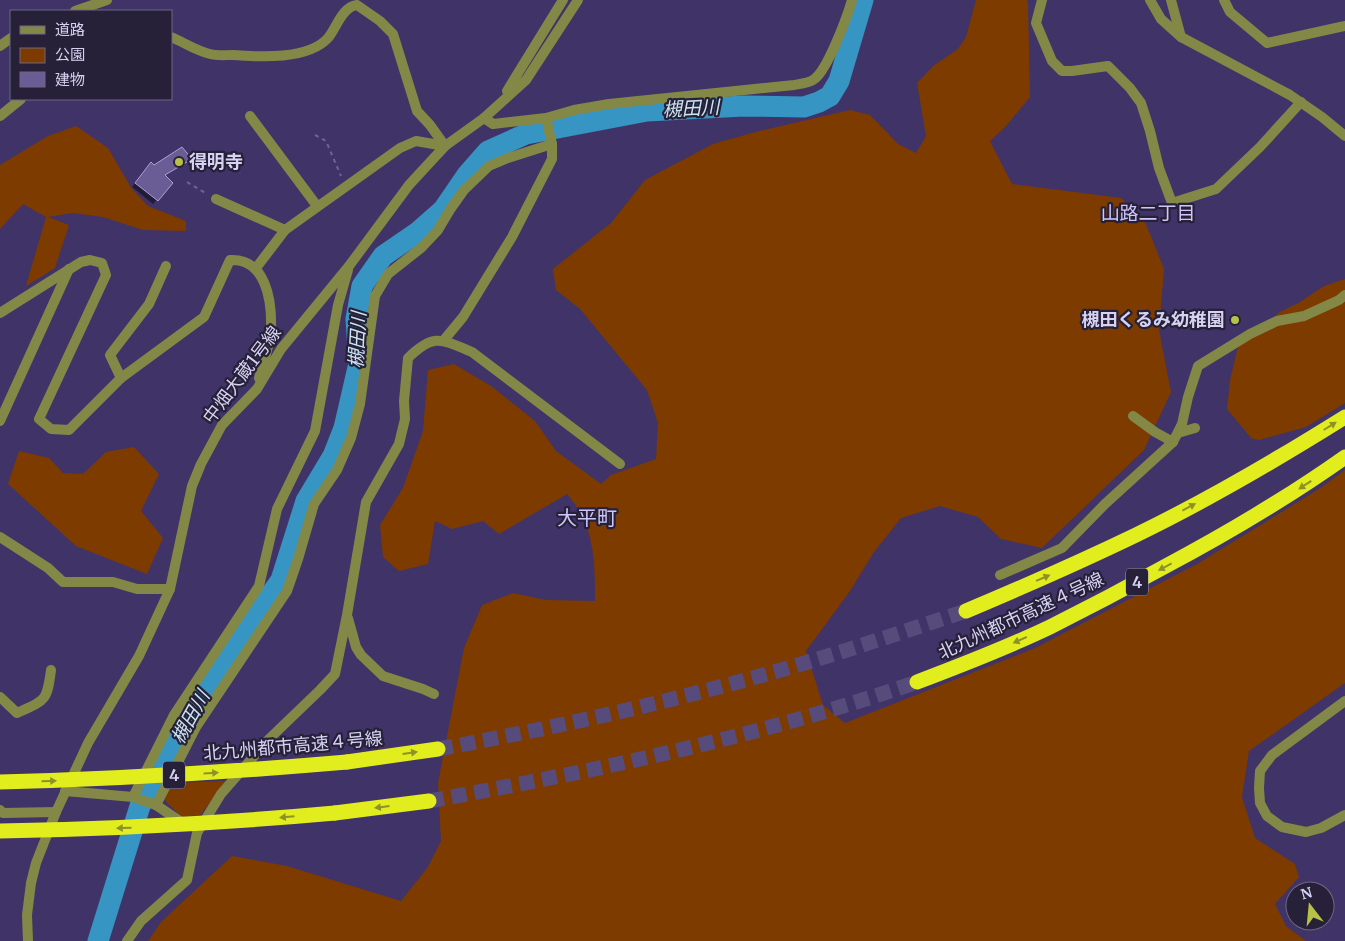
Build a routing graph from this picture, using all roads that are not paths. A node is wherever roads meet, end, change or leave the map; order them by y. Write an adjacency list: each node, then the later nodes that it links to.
1 (107, 0): 9 (street)
2 (562, 0): 15 (street)
3 (578, 0): 15 (street, 中畑大蔵1号線)
4 (852, 0): 19 (street)
5 (1042, 0): 14 (street)
6 (1150, 0): 12 (street)
7 (1170, 0): 12 (street)
8 (1224, 0): 10 (street)
9 (78, 10)
10 (1345, 26)
11 (172, 37): 22 (street)
12 (1181, 37): 14 (street)
13 (20, 100): 16 (street)
14 (1301, 102): 20 (street)
15 (497, 106): 18 (street, 中畑大蔵1号線)
16 (0, 116)
17 (250, 116): 24 (street)
18 (484, 118): 19 (street); 22 (street, 中畑大蔵1号線)
19 (546, 118): 21 (street)
20 (1345, 136)
21 (552, 143): 32 (street); 57 (street)
22 (445, 146): 24 (street); 27 (street, 中畑大蔵1号線)
23 (216, 199): 25 (street)
24 (317, 206): 25 (street)
25 (285, 230): 28 (street)
26 (166, 266): 33 (street)
27 (349, 266): 34 (street, 中畑大蔵1号線); 55 (street)
28 (256, 268): 33 (street); 34 (street)
29 (69, 269): 31 (street); 33 (street); 37 (street)
30 (1345, 295): 39 (street)
31 (0, 313)
32 (444, 340): 41 (street); 46 (street)
33 (121, 378)
34 (257, 389): 44 (street, 中畑大蔵1号線)
35 (1134, 416): 39 (street)
36 (1345, 417): 45 (highway, 北九州都市高速４号線 / 4, one-way to 36)
37 (0, 421)
38 (1195, 428): 39 (street)
39 (1176, 438): 43 (street)
40 (1345, 457): 48 (highway, 北九州都市高速４号線 / 4, one-way to 48)
41 (620, 464)
42 (0, 537): 44 (street)
43 (1000, 575)
44 (170, 589): 54 (street, 中畑大蔵1号線)
45 (966, 611)
46 (347, 615): 49 (street); 62 (street)
47 (51, 670): 50 (street)
48 (917, 682)
49 (434, 694)
50 (0, 697)
51 (1345, 702): 60 (street)
52 (438, 749): 53 (highway, 北九州都市高速４号線 / 4, one-way to 52, bridge)
53 (0, 782)
54 (65, 791): 55 (street); 59 (street, 中畑大蔵1号線)
55 (133, 797): 57 (street)
56 (429, 801): 61 (highway, one-way to 61, bridge)
57 (156, 805): 62 (street)
58 (0, 810): 59 (street)
59 (56, 812): 63 (street, 中畑大蔵1号線)
60 (1345, 815)
61 (0, 831)
62 (197, 833): 64 (street)
63 (28, 941)
64 (127, 941)

